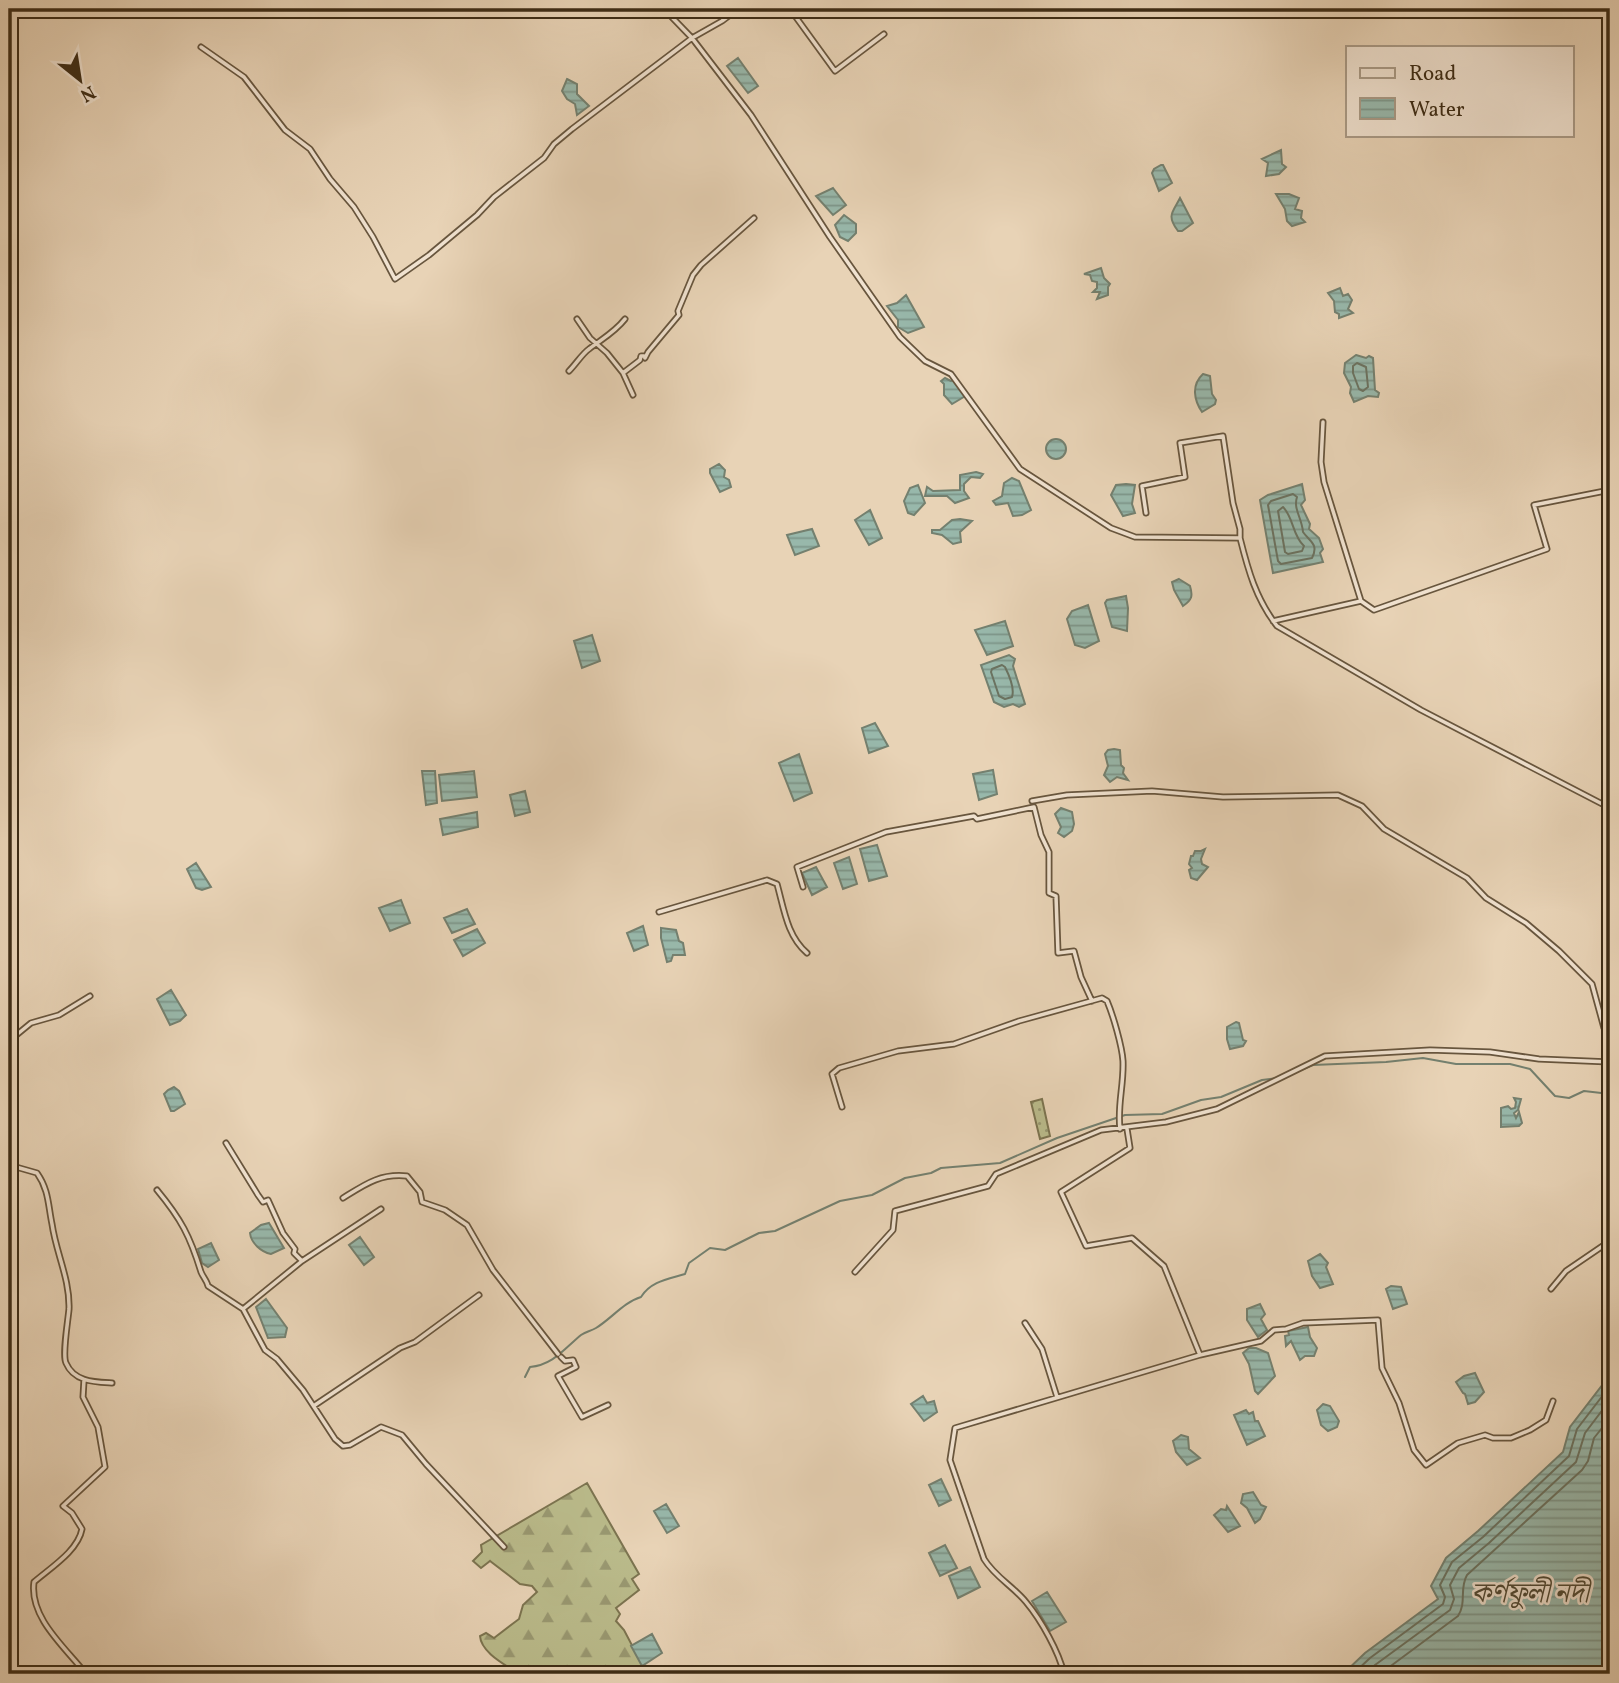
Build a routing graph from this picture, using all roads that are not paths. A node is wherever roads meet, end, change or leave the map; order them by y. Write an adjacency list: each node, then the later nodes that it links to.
1 (664, 9): 5 (street)
2 (738, 9): 5 (street)
3 (790, 9): 4 (street)
4 (884, 34)
5 (692, 38): 6 (street); 17 (street)
6 (201, 47)
7 (754, 218): 12 (street)
8 (625, 318): 10 (street)
9 (577, 319): 10 (street)
10 (598, 345): 11 (street); 12 (street)
11 (569, 371)
12 (623, 373): 13 (street)
13 (633, 395)
14 (1323, 422): 18 (street)
15 (1610, 490): 18 (street)
16 (1146, 513): 17 (street)
17 (1240, 538): 19 (street)
18 (1361, 601): 19 (street)
19 (1273, 621): 21 (street)
20 (1031, 801): 27 (street)
21 (1610, 808)
22 (803, 887): 26 (street)
23 (659, 912): 24 (street)
24 (807, 953)
25 (90, 996): 28 (street)
26 (1092, 1001): 30 (street); 31 (street)
27 (1610, 1027)
28 (9, 1041)
29 (1610, 1062): 32 (street)
30 (842, 1107)
31 (1120, 1129): 32 (street); 40 (street)
32 (1127, 1129): 45 (street)
33 (226, 1143): 39 (street)
34 (9, 1162): 46 (street)
35 (157, 1190): 43 (street)
36 (343, 1198): 51 (street)
37 (382, 1209): 39 (street)
38 (1610, 1241): 41 (street)
39 (302, 1261): 43 (street)
40 (855, 1272)
41 (1551, 1289)
42 (479, 1295): 50 (street)
43 (243, 1309): 50 (street)
44 (1026, 1323): 48 (street)
45 (1200, 1355): 48 (street); 49 (street)
46 (84, 1380): 47 (street); 53 (street)
47 (112, 1383)
48 (1057, 1397): 54 (street)
49 (1553, 1401)
50 (315, 1405): 52 (street)
51 (608, 1405)
52 (504, 1547)
53 (86, 1674)
54 (1064, 1674)

